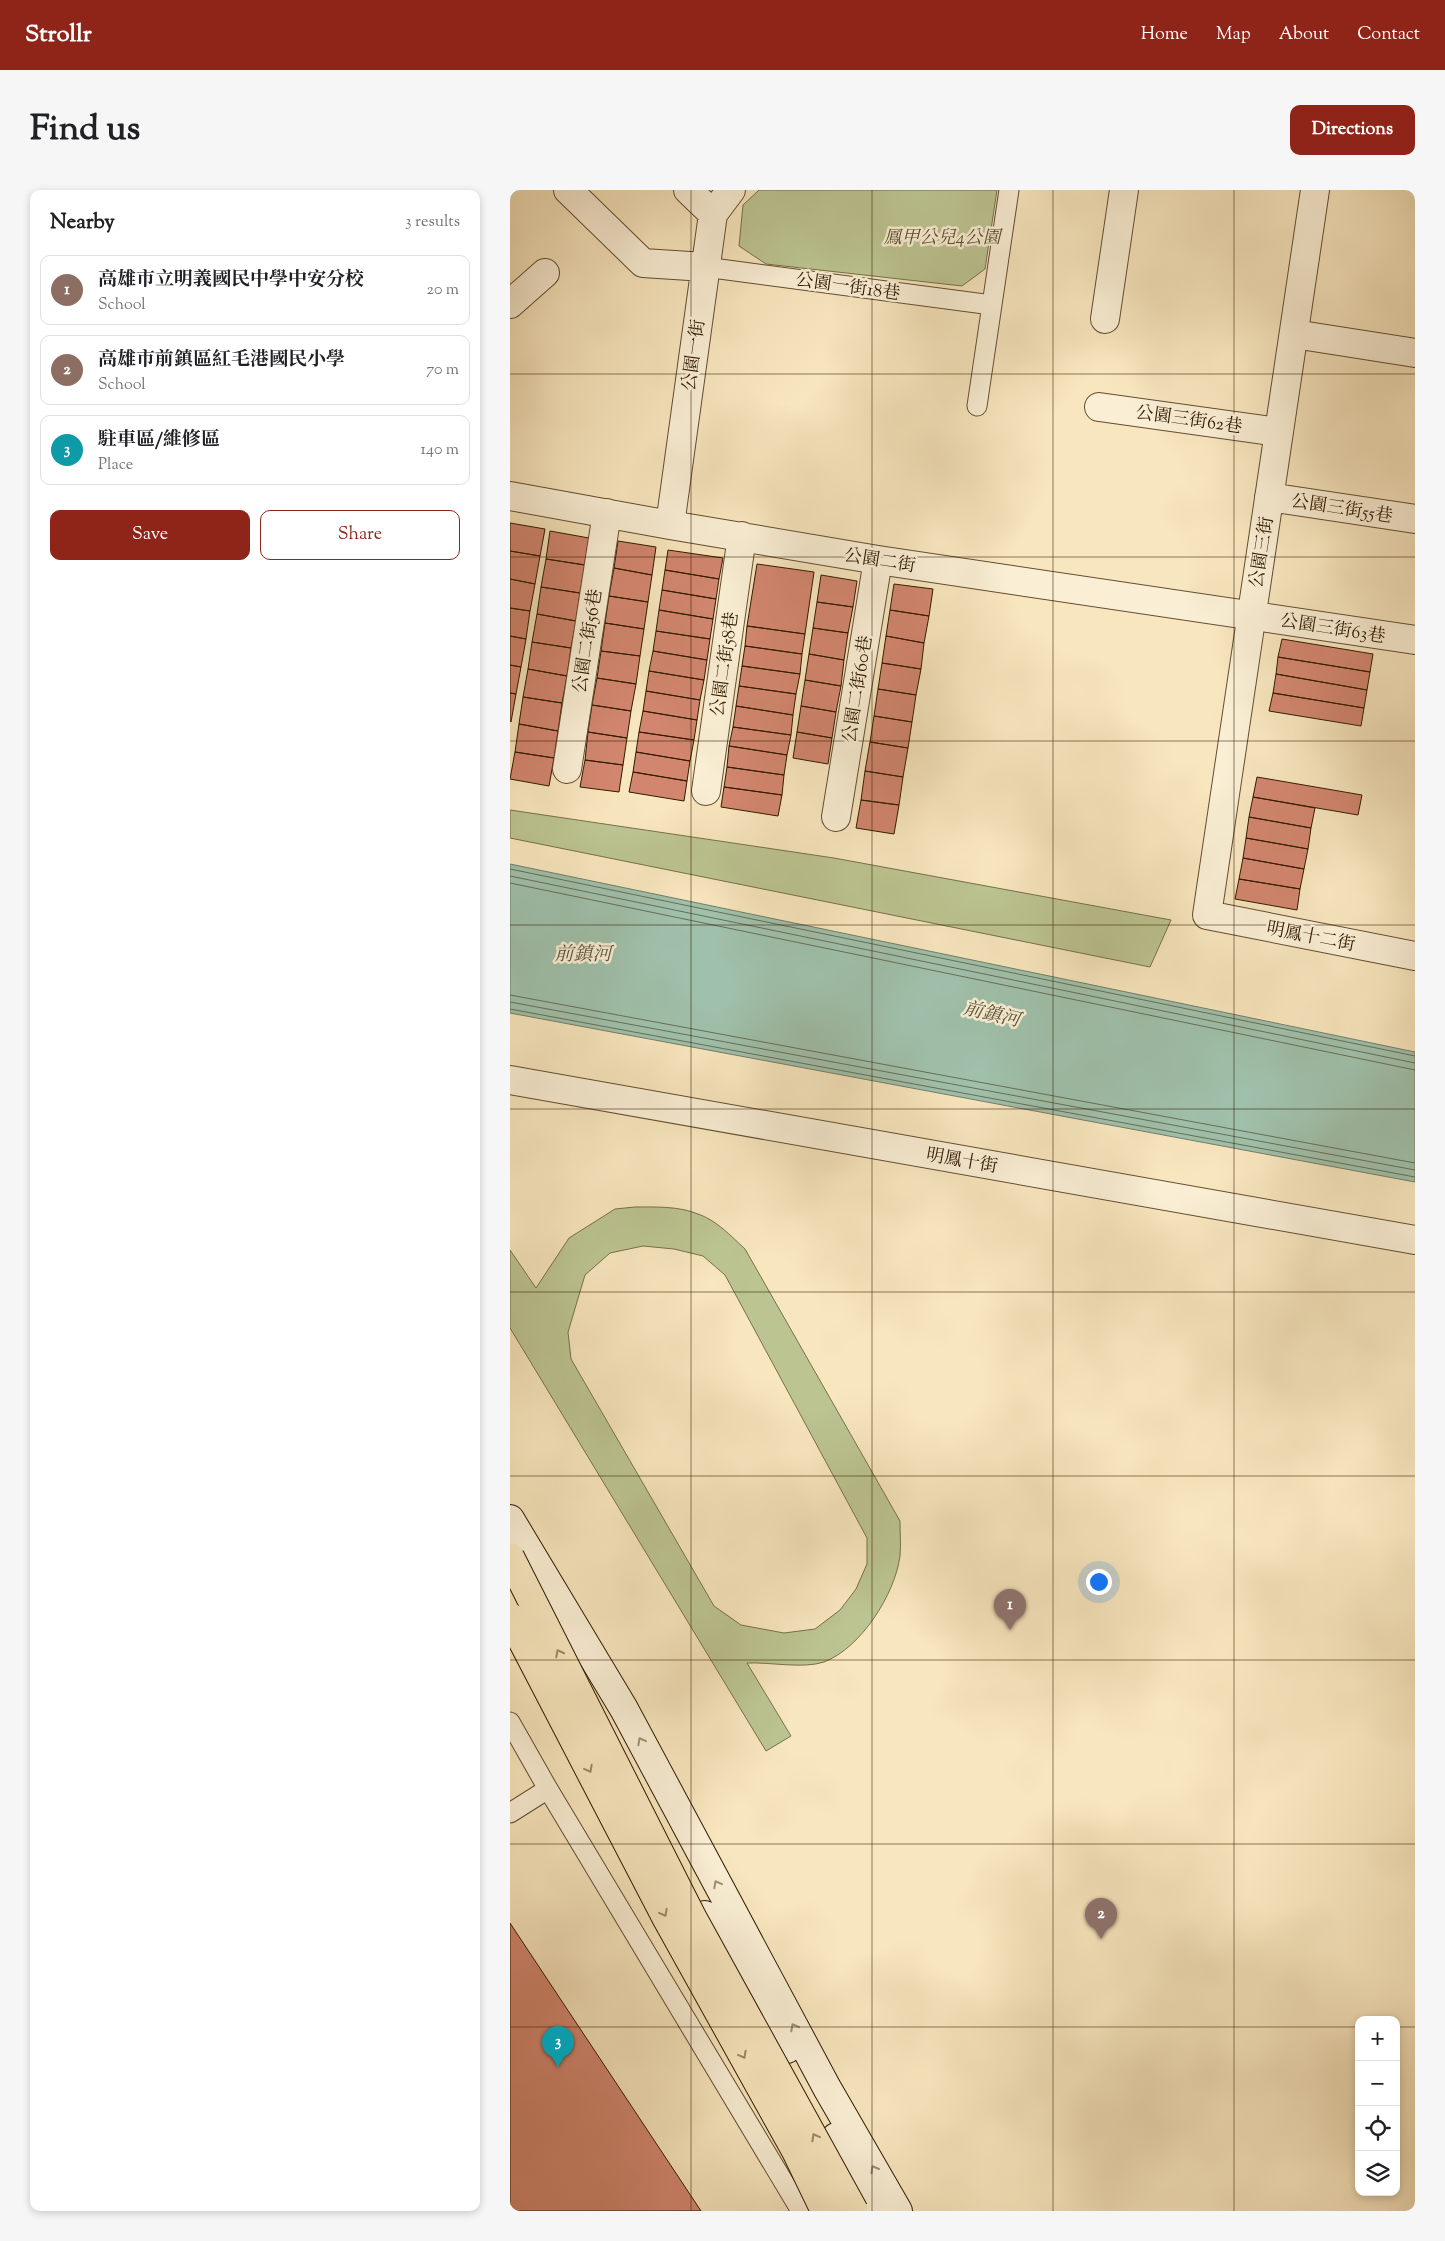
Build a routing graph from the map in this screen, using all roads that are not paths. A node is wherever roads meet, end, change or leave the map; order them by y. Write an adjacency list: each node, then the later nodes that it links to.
1 (568, 190): 8 (street)
2 (688, 190): 7 (street)
3 (731, 190): 7 (street, 公園一街)
4 (1008, 190): 11 (lane)
5 (1124, 190): 12 (street)
6 (1315, 190): 13 (street, 公園三街)
7 (713, 214): 8 (street, 公園一街)
8 (705, 267): 11 (lane, 公園一街18巷); 22 (street, 公園一街)
9 (544, 273): 10 (street)
10 (510, 304)
11 (992, 305): 15 (lane)
12 (1104, 319)
13 (1294, 334): 14 (street); 17 (street, 公園三街)
14 (1415, 353)
15 (977, 406)
16 (1099, 407): 17 (street, 公園三街62巷)
17 (1279, 432): 19 (street, 公園三街)
18 (510, 496): 20 (street, 公園二街)
19 (1269, 498): 21 (street, 公園三街55巷); 25 (street, 公園三街)
20 (607, 513): 22 (street, 公園二街); 27 (street, 公園二街56巷)
21 (1415, 520)
22 (670, 525): 23 (street, 公園二街)
23 (742, 536): 24 (street, 公園二街); 28 (street, 公園二街58巷)
24 (878, 560): 25 (street, 公園二街); 29 (street, 公園二街60巷)
25 (1251, 616): 26 (street, 公園三街63巷); 30 (street, 公園三街)
26 (1415, 640)
27 (567, 769)
28 (706, 791)
29 (836, 817)
30 (1207, 915): 31 (street, 明鳳十二街)
31 (1415, 956)
32 (510, 1080): 33 (street, 明鳳十街)
33 (1415, 1240)
34 (510, 1520): 44 (street, one-way to 34)
35 (510, 1557): 42 (highway, one-way to 35, bridge)
36 (510, 1619): 41 (highway, one-way to 41, bridge); 43 (street)
37 (510, 1722): 38 (lane)
38 (548, 1789): 39 (lane); 40 (lane)
39 (510, 1814)
40 (801, 2211)
41 (825, 2211)
42 (854, 2211)
43 (872, 2211)
44 (898, 2211)

